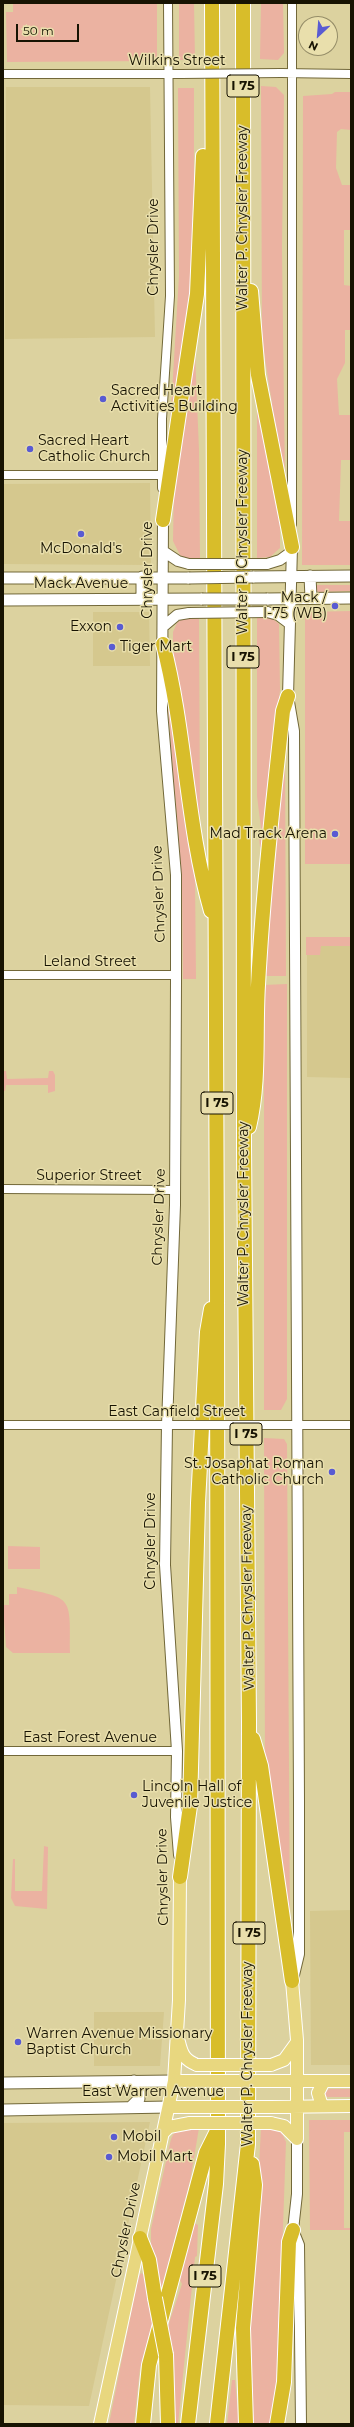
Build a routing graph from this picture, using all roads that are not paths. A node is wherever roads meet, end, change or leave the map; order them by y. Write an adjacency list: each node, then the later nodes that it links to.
1 (168, 3): 7 (street, Chrysler Drive)
2 (212, 3): 9 (highway, Walter P. Chrysler Freeway / I 75)
3 (243, 3): 10 (highway, Walter P. Chrysler Freeway / I 75)
4 (292, 3): 5 (street)
5 (293, 73): 7 (street, Wilkins Street, bridge); 8 (street, Wilkins Street); 14 (street)
6 (3, 74): 7 (street, Wilkins Street)
7 (168, 74): 12 (street, Chrysler Drive)
8 (351, 74)
9 (211, 106): 13 (highway); 32 (highway, Walter P. Chrysler Freeway / I 75)
10 (242, 168): 14 (highway); 35 (highway, Walter P. Chrysler Freeway / I 75)
11 (3, 475): 12 (street)
12 (162, 475): 13 (street, Chrysler Drive)
13 (163, 520): 15 (street, Chrysler Drive)
14 (291, 549): 15 (street, bridge); 19 (street)
15 (163, 551): 21 (street, Chrysler Drive)
16 (310, 576): 17 (main road, Mack Avenue); 19 (main road, Mack Avenue); 23 (main road)
17 (351, 576)
18 (142, 577): 20 (main road, Mack Avenue); 21 (main road, Mack Avenue); 25 (main road)
19 (291, 577): 21 (main road, Mack Avenue, bridge); 22 (street)
20 (3, 578)
21 (163, 578): 26 (street, Chrysler Drive)
22 (291, 598): 23 (main road, Mack Avenue); 26 (main road, Mack Avenue, bridge); 28 (street)
23 (311, 598): 24 (main road, Mack Avenue)
24 (351, 598)
25 (142, 599): 26 (main road, Mack Avenue); 27 (main road, Mack Avenue)
26 (164, 599): 29 (street, Chrysler Drive)
27 (3, 600)
28 (290, 624): 29 (street, bridge); 31 (street)
29 (164, 626): 30 (street, Chrysler Drive)
30 (163, 644): 32 (highway); 34 (street, Chrysler Drive)
31 (288, 696): 35 (highway); 41 (street)
32 (216, 929): 38 (highway, Walter P. Chrysler Freeway / I 75)
33 (3, 975): 34 (street, Leland Street)
34 (176, 975): 37 (street, Chrysler Drive)
35 (244, 1146): 43 (highway, Walter P. Chrysler Freeway / I 75)
36 (3, 1190): 37 (street, Superior Street)
37 (175, 1190): 40 (street, Chrysler Drive)
38 (217, 1277): 46 (highway); 62 (highway, Walter P. Chrysler Freeway / I 75)
39 (3, 1425): 40 (street, East Canfield Street)
40 (167, 1425): 41 (street, East Canfield Street, bridge); 45 (street, Chrysler Drive)
41 (297, 1425): 42 (street, East Canfield Street); 47 (street)
42 (351, 1425)
43 (249, 1722): 47 (highway); 65 (highway, Walter P. Chrysler Freeway / I 75)
44 (3, 1751): 45 (street, East Forest Avenue)
45 (177, 1751): 46 (street, Chrysler Drive)
46 (180, 1877): 48 (main road, Chrysler Drive)
47 (292, 1981): 49 (main road)
48 (177, 2035): 49 (main road, bridge); 51 (main road, Chrysler Drive)
49 (297, 2040): 52 (main road)
50 (134, 2081): 51 (main road, East Warren Avenue); 55 (main road, East Warren Avenue); 56 (main road)
51 (174, 2081): 52 (main road, East Warren Avenue, bridge); 60 (main road, Chrysler Drive)
52 (297, 2081): 53 (main road, East Warren Avenue); 57 (main road)
53 (324, 2081): 54 (main road, East Warren Avenue); 58 (main road)
54 (351, 2081)
55 (3, 2083)
56 (132, 2106): 60 (main road, East Warren Avenue); 61 (main road, East Warren Avenue)
57 (297, 2106): 58 (main road, East Warren Avenue); 60 (main road, East Warren Avenue, bridge); 64 (main road)
58 (322, 2106): 59 (main road, East Warren Avenue)
59 (351, 2106)
60 (169, 2107): 63 (main road, Chrysler Drive)
61 (3, 2110)
62 (218, 2128): 69 (highway); 71 (highway, Walter P. Chrysler Freeway / I 75)
63 (163, 2133): 64 (main road, bridge); 67 (main road, Chrysler Drive)
64 (297, 2139): 66 (street)
65 (248, 2144): 72 (highway, Walter P. Chrysler Freeway / I 75); 73 (highway)
66 (293, 2230): 74 (highway); 75 (street)
67 (140, 2238): 68 (main road, Chrysler Drive); 70 (highway, bridge)
68 (100, 2424)
69 (143, 2424)
70 (168, 2424)
71 (188, 2424)
72 (217, 2424)
73 (246, 2424)
74 (277, 2424)
75 (301, 2424)

